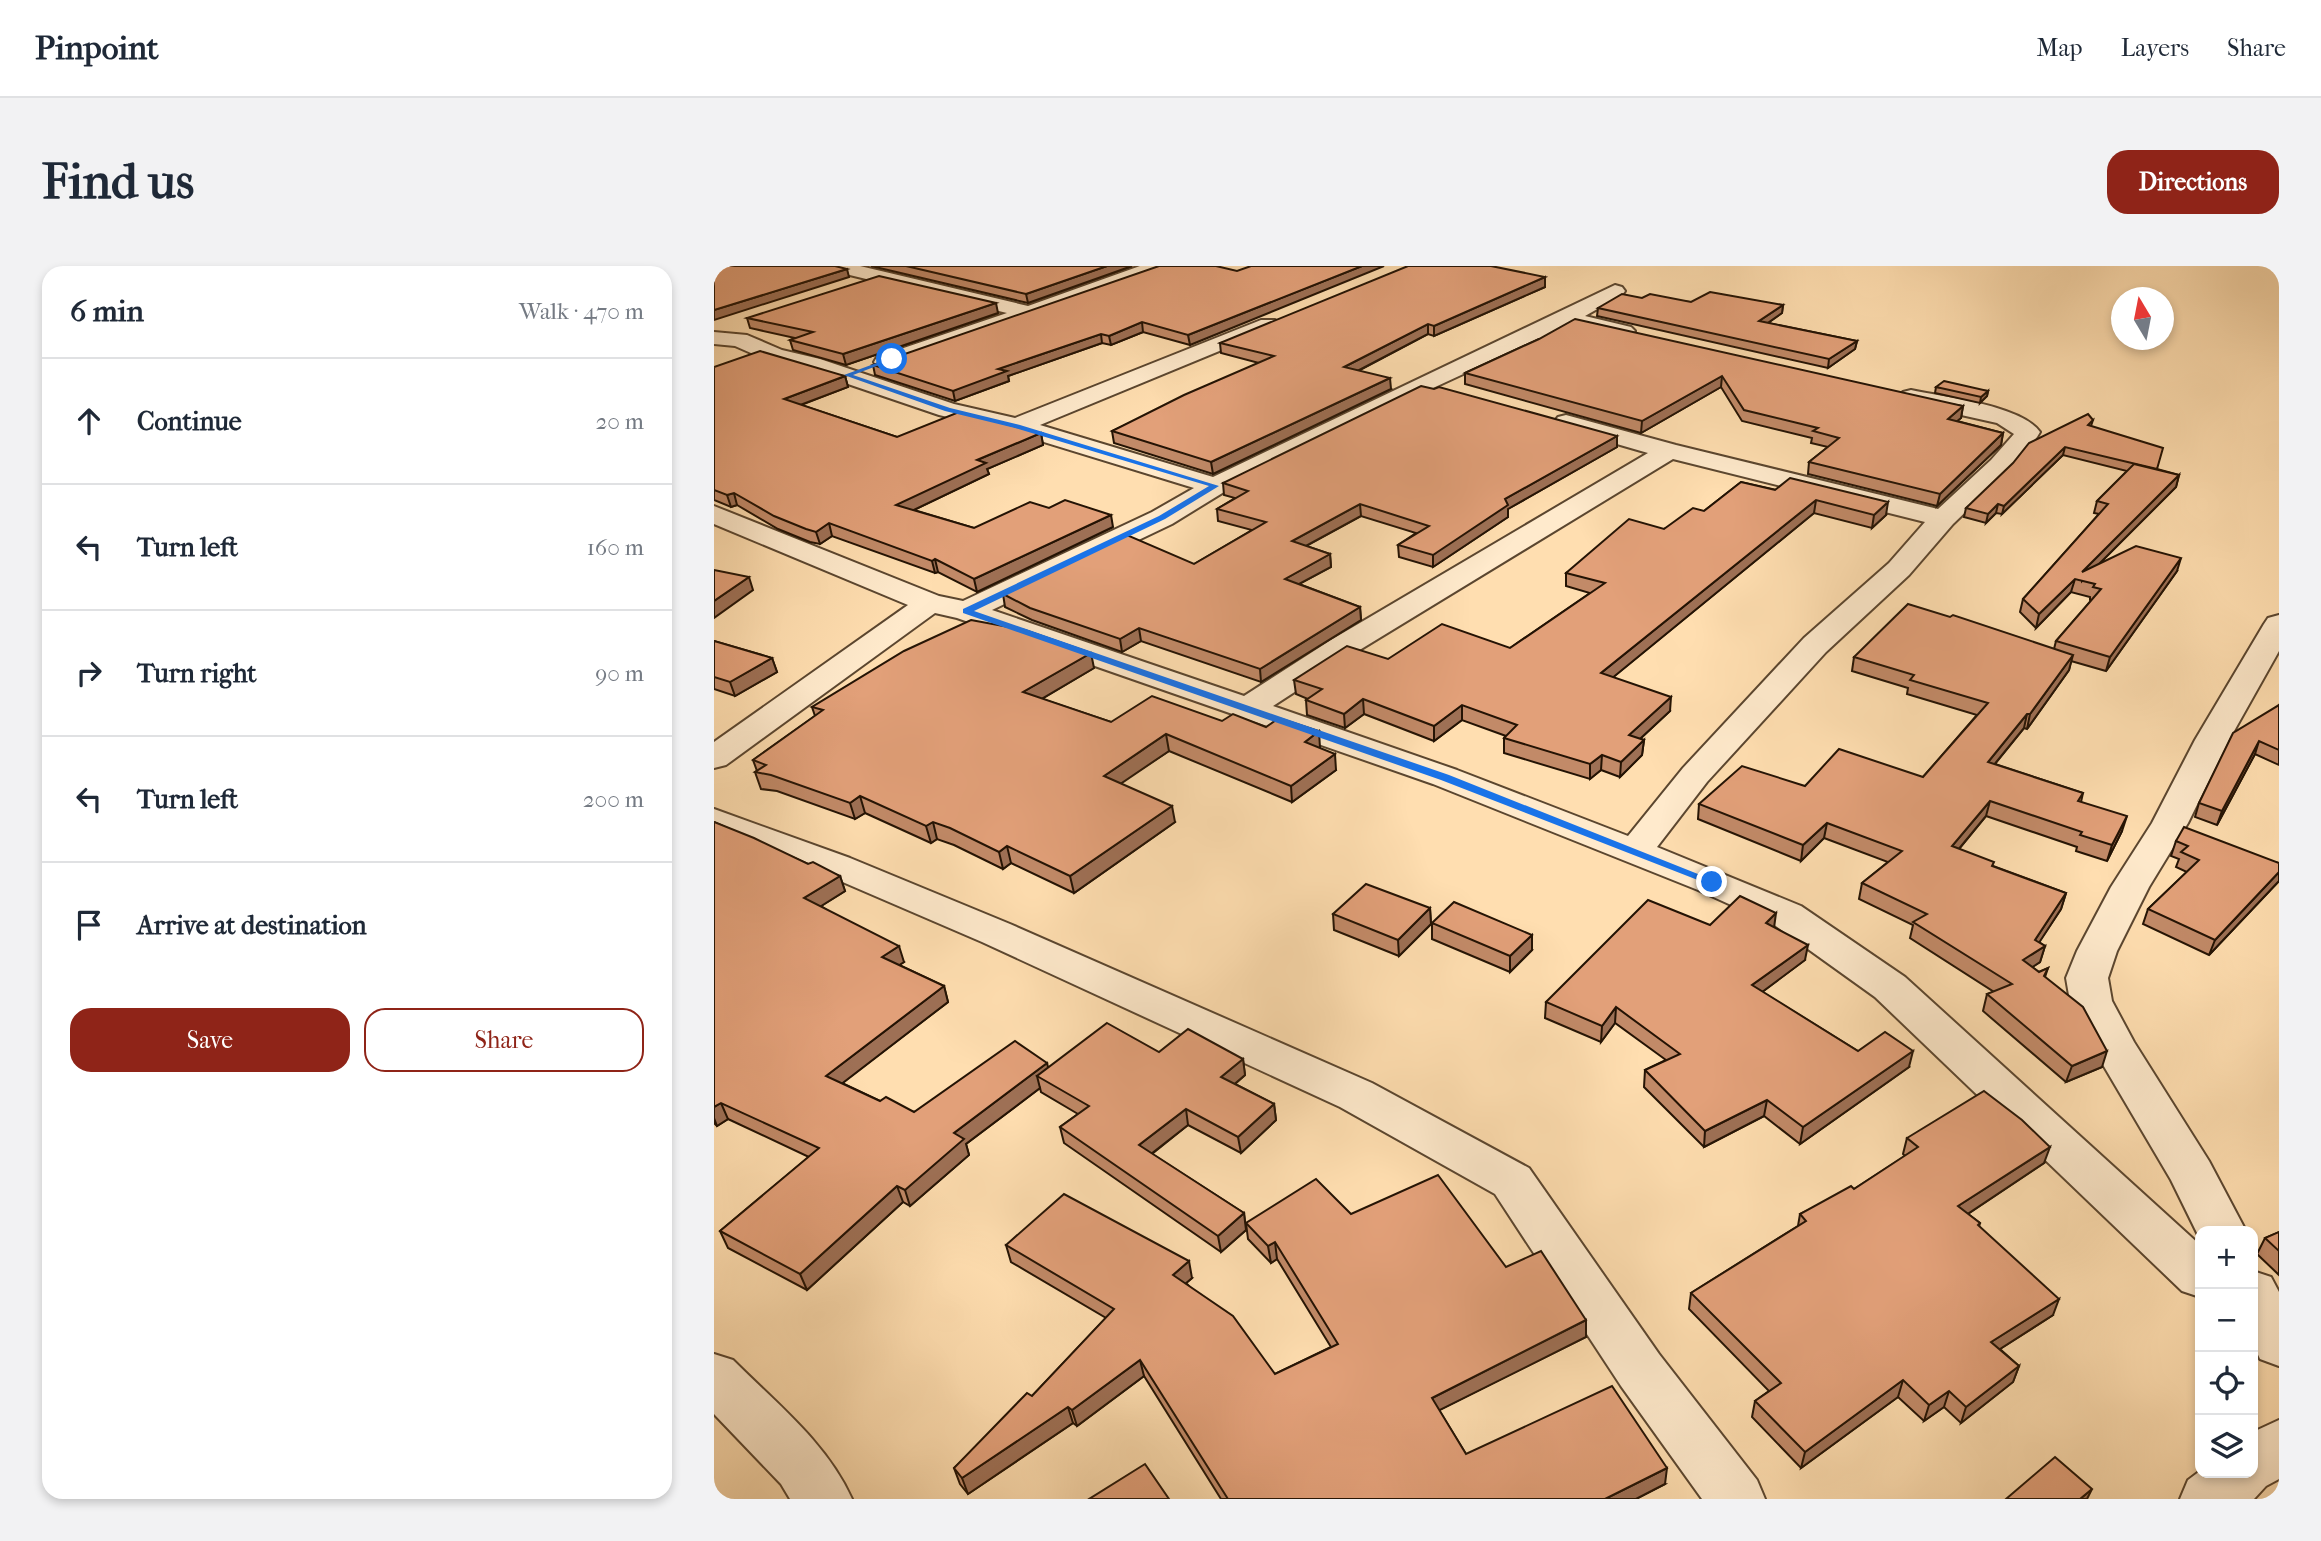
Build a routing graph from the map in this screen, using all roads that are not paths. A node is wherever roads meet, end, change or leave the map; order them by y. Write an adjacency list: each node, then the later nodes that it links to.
1 (836, 266): 4 (street)
2 (908, 266): 4 (street)
3 (1158, 266): 7 (street)
4 (878, 277): 5 (street); 7 (street)
5 (841, 289)
6 (1615, 292): 9 (street)
7 (1029, 312): 14 (street)
8 (1289, 315): 19 (street)
9 (1567, 318): 12 (street); 15 (street)
10 (739, 322): 11 (street)
11 (714, 330)
12 (1648, 337)
13 (714, 338): 14 (street)
14 (847, 375): 19 (street)
15 (1425, 383): 17 (street); 21 (street)
16 (1885, 391): 23 (street)
17 (1464, 393)
18 (1541, 415): 20 (street)
19 (1017, 426): 21 (street)
20 (1669, 451): 23 (street); 27 (street)
21 (1215, 486): 25 (street)
22 (714, 514): 24 (street)
23 (1943, 518): 30 (street)
24 (930, 603): 25 (street); 28 (street)
25 (966, 611): 27 (street)
26 (2274, 644): 31 (street)
27 (1247, 709): 30 (street)
28 (714, 758)
29 (714, 820): 42 (street)
30 (1634, 852): 32 (street)
31 (2218, 1226)
32 (2195, 1271)
33 (2258, 1302): 35 (street)
34 (2258, 1330): 36 (street)
35 (2279, 1343)
36 (2279, 1349)
37 (714, 1377): 41 (street)
38 (2279, 1445): 39 (street)
39 (2258, 1461)
40 (2236, 1478): 43 (street)
41 (823, 1499)
42 (1736, 1499)
43 (2209, 1499)

